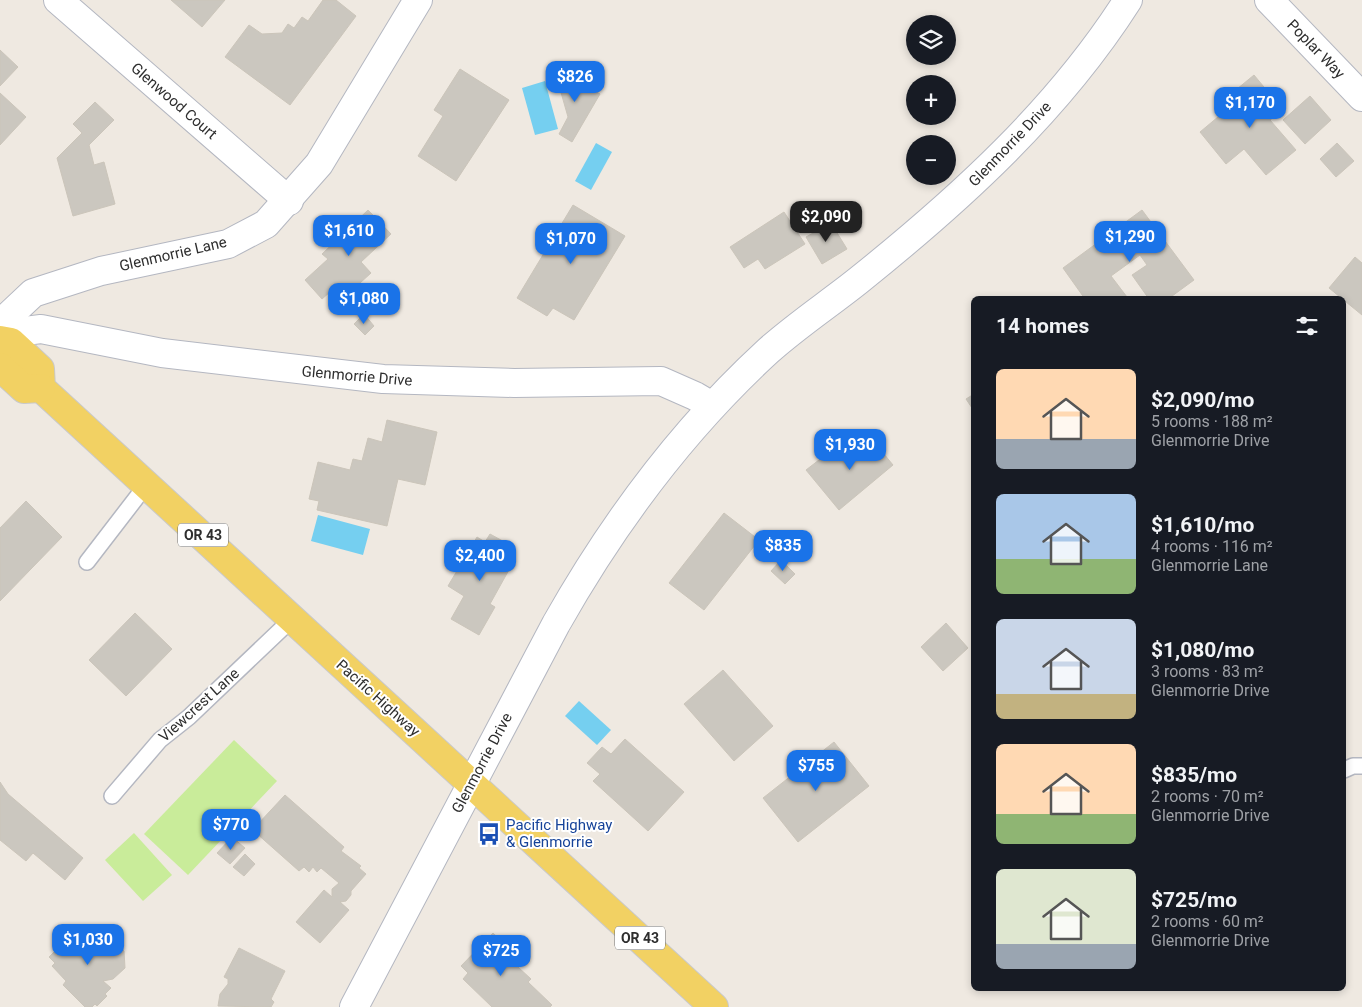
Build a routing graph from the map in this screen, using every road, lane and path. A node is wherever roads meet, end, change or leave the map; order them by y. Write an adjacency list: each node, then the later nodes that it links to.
1 (58, 0): 6 (street, Glenwood Court)
2 (418, 0): 6 (street, Glenmorrie Lane)
3 (1128, 0): 12 (street, Glenmorrie Drive)
4 (1269, 0): 5 (street, Poplar Way)
5 (1362, 97)
6 (289, 201): 7 (street, Glenmorrie Lane)
7 (0, 324)
8 (0, 334): 12 (street, Glenmorrie Drive)
9 (0, 340): 11 (main road)
10 (0, 367): 11 (main road)
11 (41, 388): 13 (main road, Pacific Highway / OR 43)
12 (712, 406): 18 (street, Glenmorrie Drive)
13 (147, 484): 14 (lane); 15 (main road, Pacific Highway / OR 43)
14 (87, 562)
15 (292, 619): 18 (main road, Pacific Highway / OR 43); 19 (lane, Viewcrest Lane)
16 (1362, 766): 17 (lane)
17 (1346, 769)
18 (471, 783): 20 (street, Glenmorrie Drive); 21 (main road, Pacific Highway / OR 43)
19 (112, 796)
20 (354, 1007)
21 (714, 1007)

